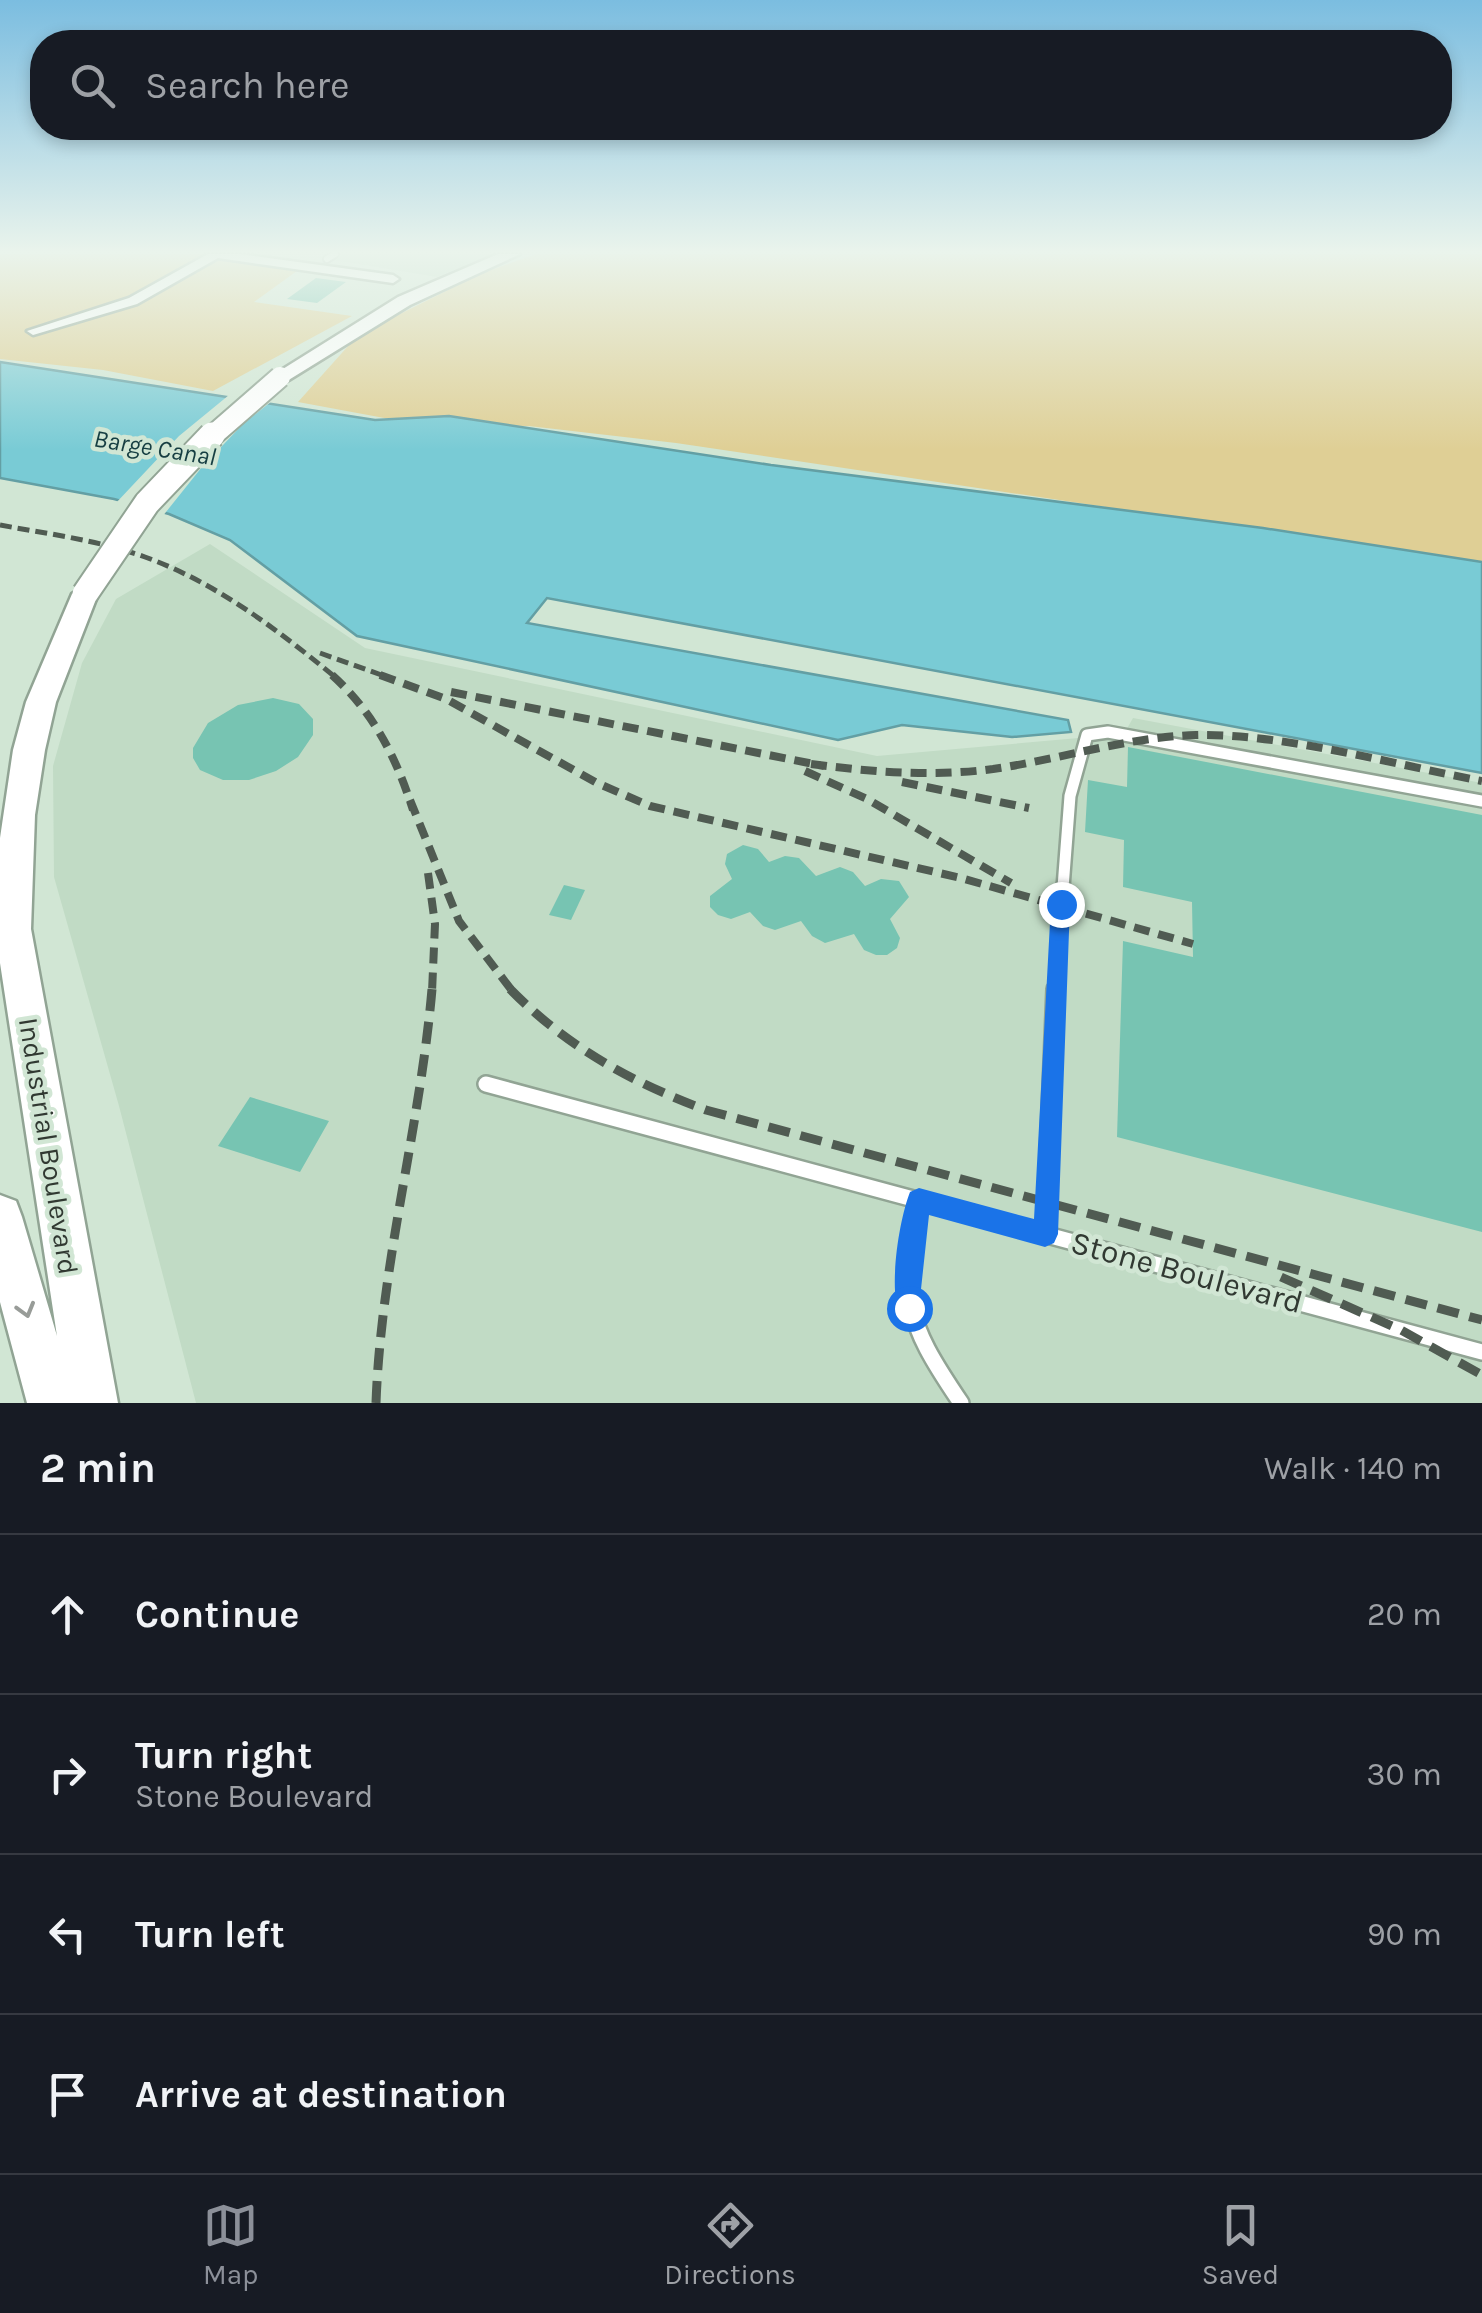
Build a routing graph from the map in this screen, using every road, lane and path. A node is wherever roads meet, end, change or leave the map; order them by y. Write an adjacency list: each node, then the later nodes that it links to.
1 (70, 319): 3 (street)
2 (374, 319): 11 (main road, Industrial Boulevard, bridge)
3 (32, 331)
4 (1482, 801): 8 (lane)
5 (486, 1084): 6 (lane, Stone Boulevard)
6 (919, 1200): 8 (lane, Stone Boulevard); 12 (lane)
7 (0, 1217): 10 (main road, one-way to 10)
8 (1045, 1234): 9 (lane, Stone Boulevard)
9 (1482, 1352)
10 (52, 1403)
11 (92, 1403)
12 (961, 1403)

